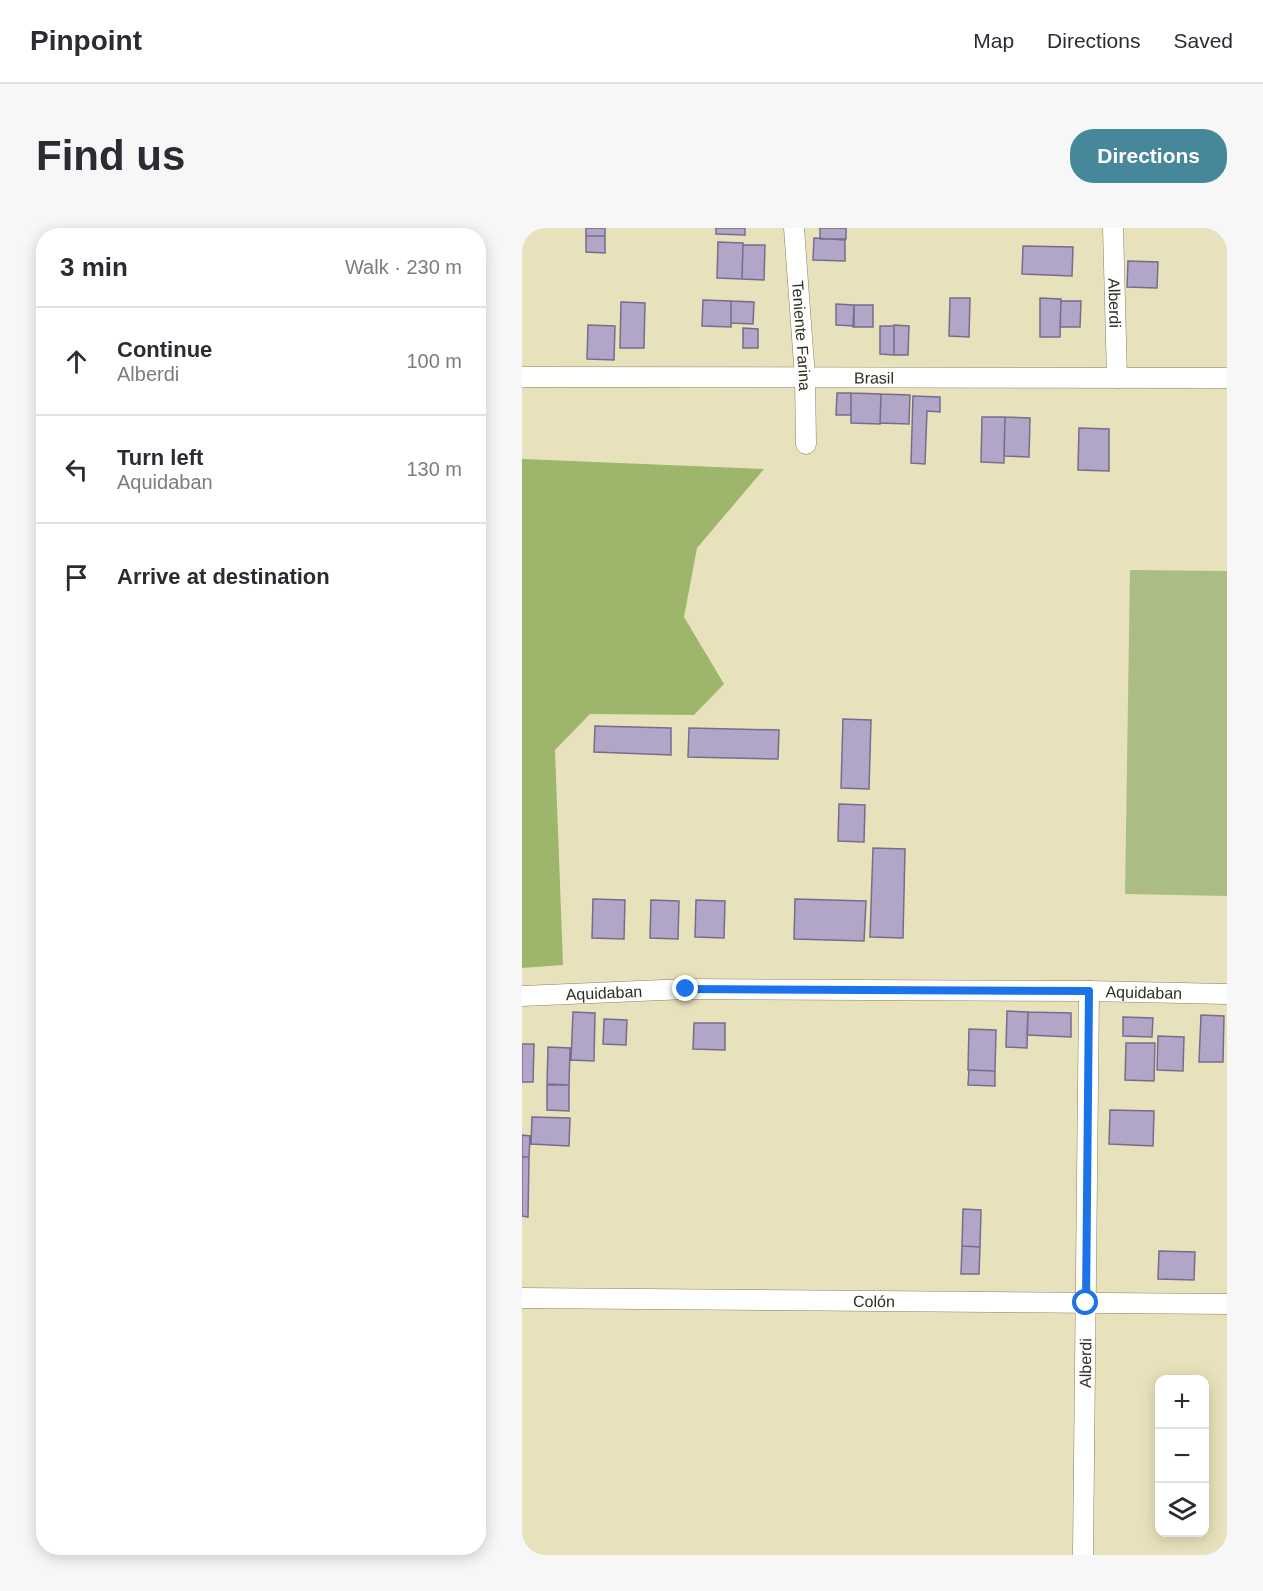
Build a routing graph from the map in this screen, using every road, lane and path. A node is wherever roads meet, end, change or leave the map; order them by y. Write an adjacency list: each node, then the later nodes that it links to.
1 (794, 228): 4 (street, Teniente Farina)
2 (1113, 228): 5 (street, Alberdi)
3 (522, 377): 4 (street, Brasil)
4 (805, 378): 5 (street, Brasil); 7 (street, Teniente Farina)
5 (1117, 378): 6 (street, Brasil)
6 (1227, 378)
7 (806, 444)
8 (1089, 991): 9 (street, Aquidaban); 10 (street, Aquidaban); 12 (street, Alberdi)
9 (1227, 994)
10 (522, 996)
11 (522, 1299): 12 (street, Colón)
12 (1086, 1303): 13 (street, Colón); 14 (street, Alberdi)
13 (1227, 1304)
14 (1083, 1555)

